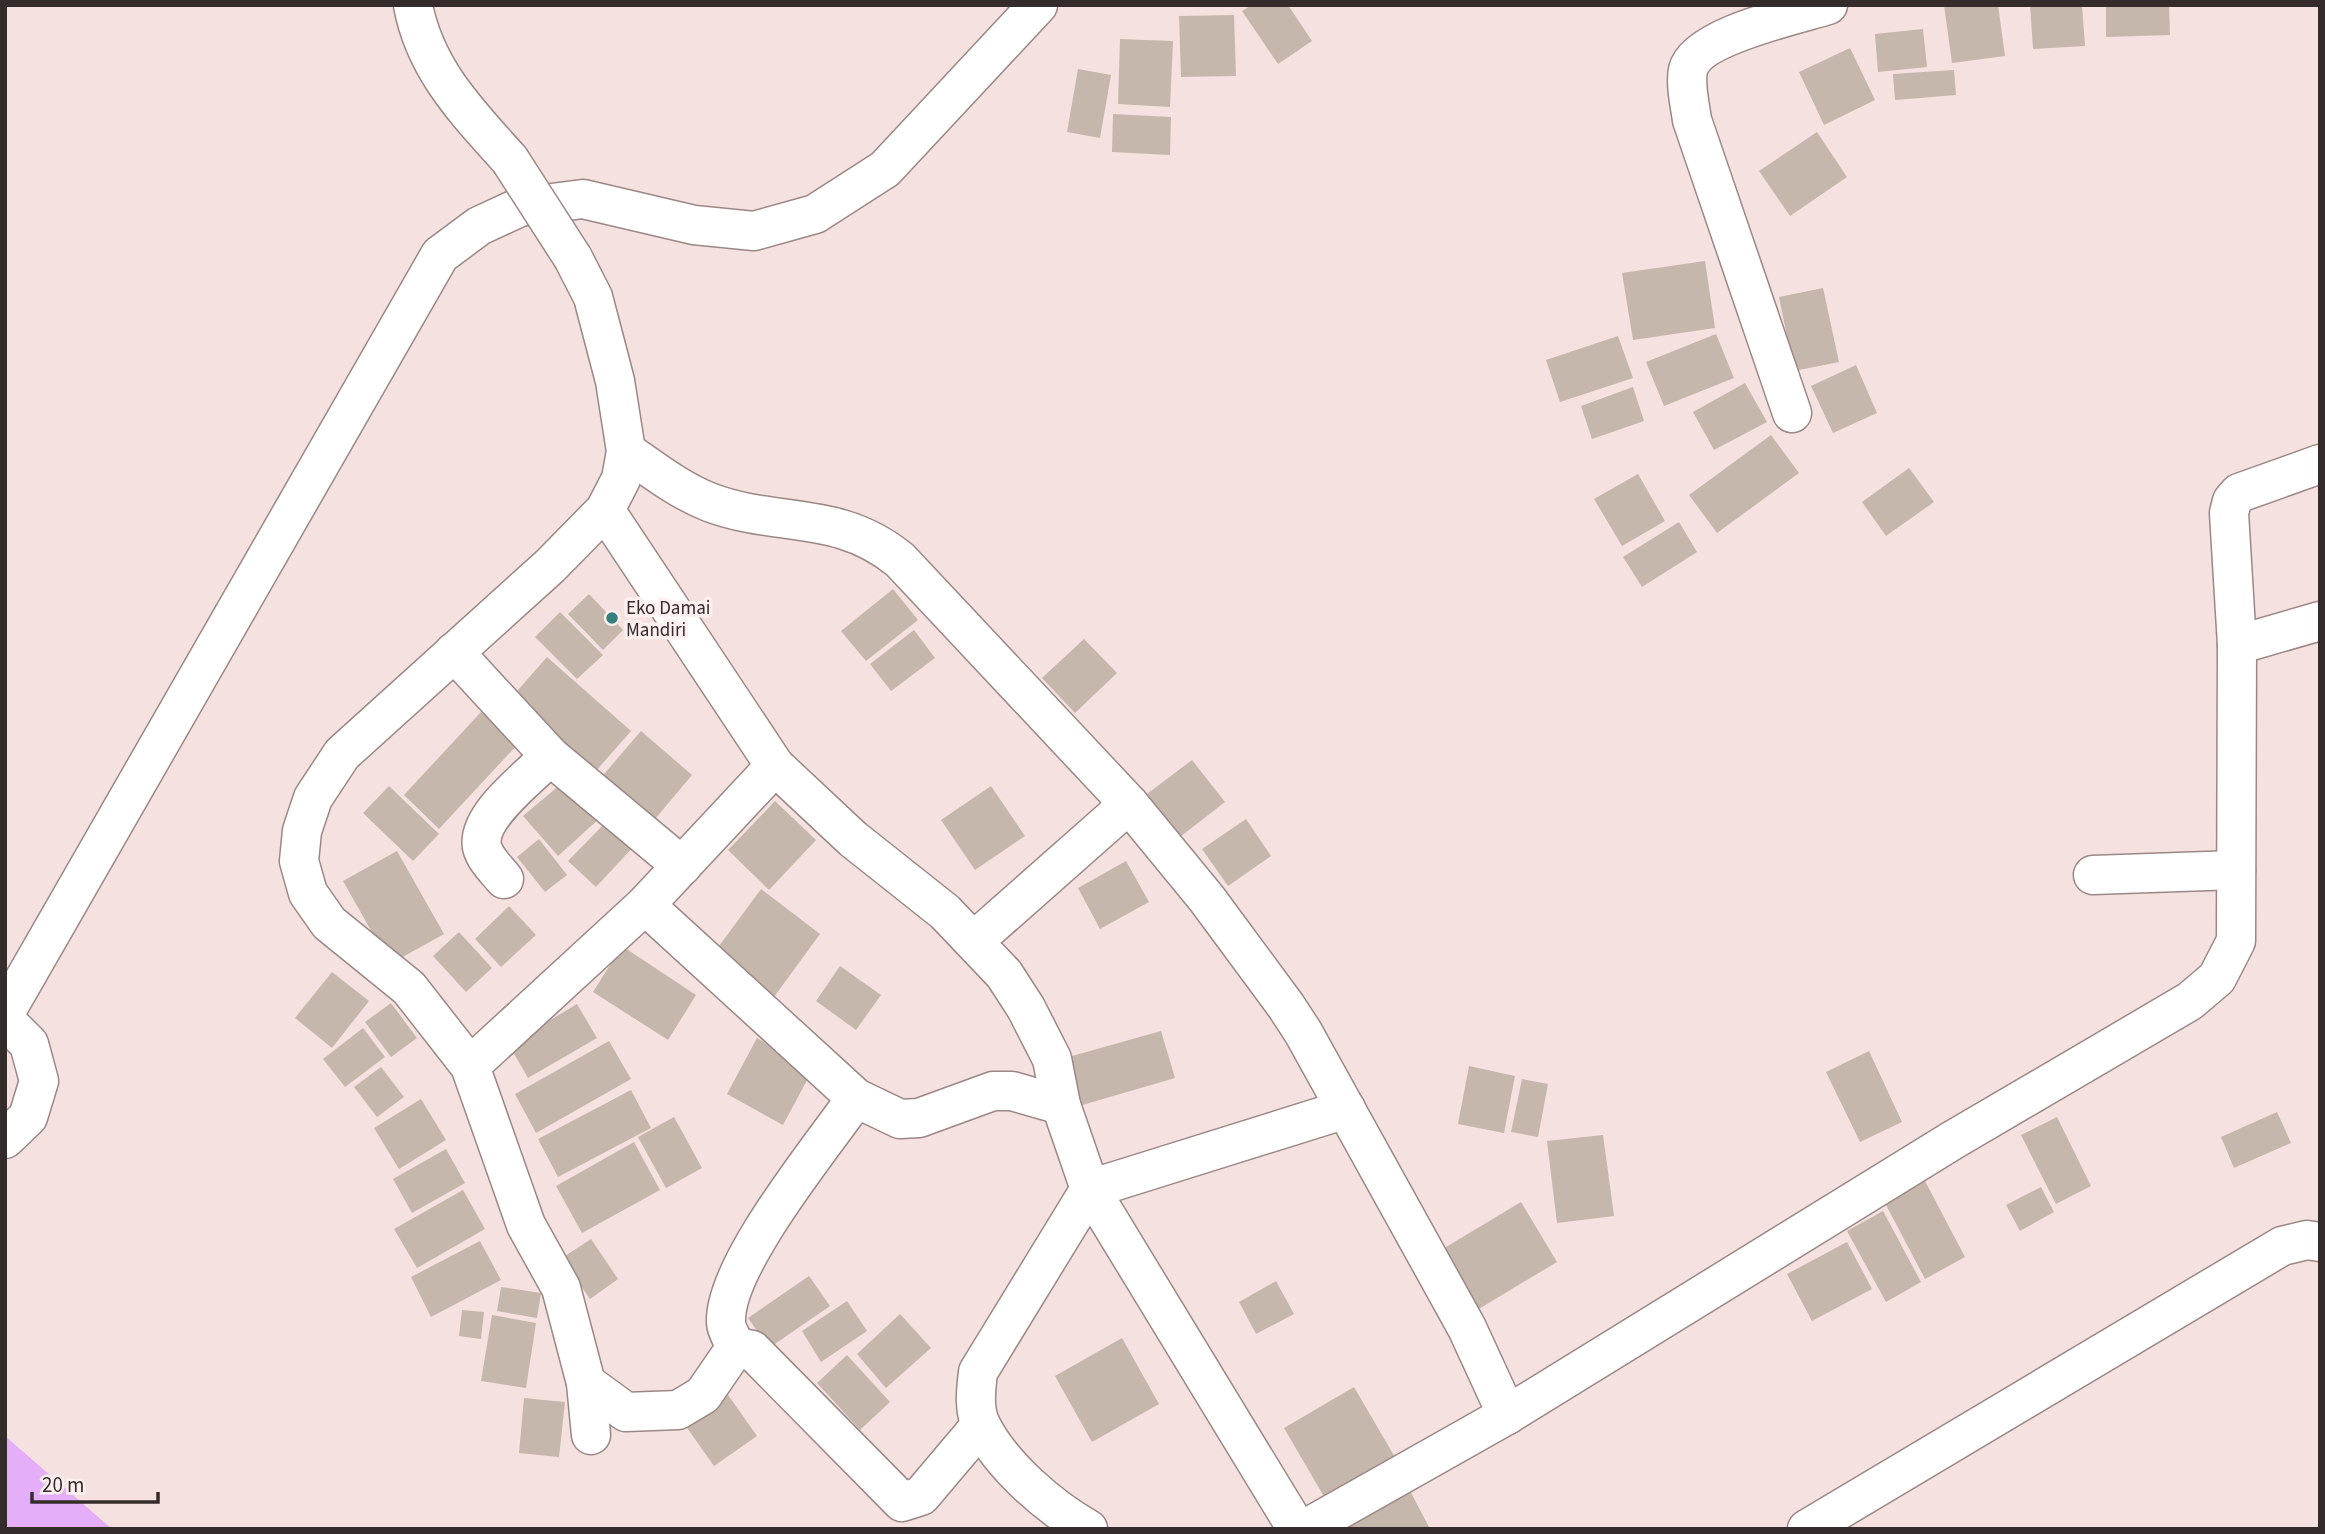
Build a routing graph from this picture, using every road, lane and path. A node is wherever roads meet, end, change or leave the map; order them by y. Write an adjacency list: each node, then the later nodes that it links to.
1 (413, 5): 5 (street, bridge)
2 (1038, 5): 20 (street)
3 (1828, 5): 4 (street)
4 (1792, 413)
5 (626, 451): 7 (street); 13 (street)
6 (2320, 464): 9 (street)
7 (604, 510): 10 (street); 12 (street)
8 (2320, 621): 9 (street)
9 (2237, 645): 15 (street)
10 (454, 652): 11 (street); 22 (street)
11 (550, 756): 14 (street); 17 (street)
12 (775, 766): 14 (street); 19 (street)
13 (1129, 804): 19 (street); 25 (street)
14 (682, 866): 18 (street)
15 (2236, 870): 16 (street); 31 (street)
16 (2093, 875)
17 (504, 879)
18 (645, 905): 22 (street); 23 (street)
19 (975, 940): 24 (street)
20 (5, 1013)
21 (5, 1020): 26 (street)
22 (470, 1066): 30 (street)
23 (856, 1098): 24 (street); 29 (street)
24 (1061, 1105): 27 (street)
25 (1346, 1109): 27 (street); 31 (street)
26 (5, 1139)
27 (1090, 1189): 32 (street); 35 (street)
28 (2320, 1242): 37 (street)
29 (736, 1347): 30 (street); 32 (street)
30 (586, 1383): 33 (street)
31 (1507, 1415): 36 (street)
32 (981, 1425): 34 (street)
33 (591, 1435)
34 (1088, 1529)
35 (1297, 1529)
36 (1305, 1529)
37 (1807, 1529)

